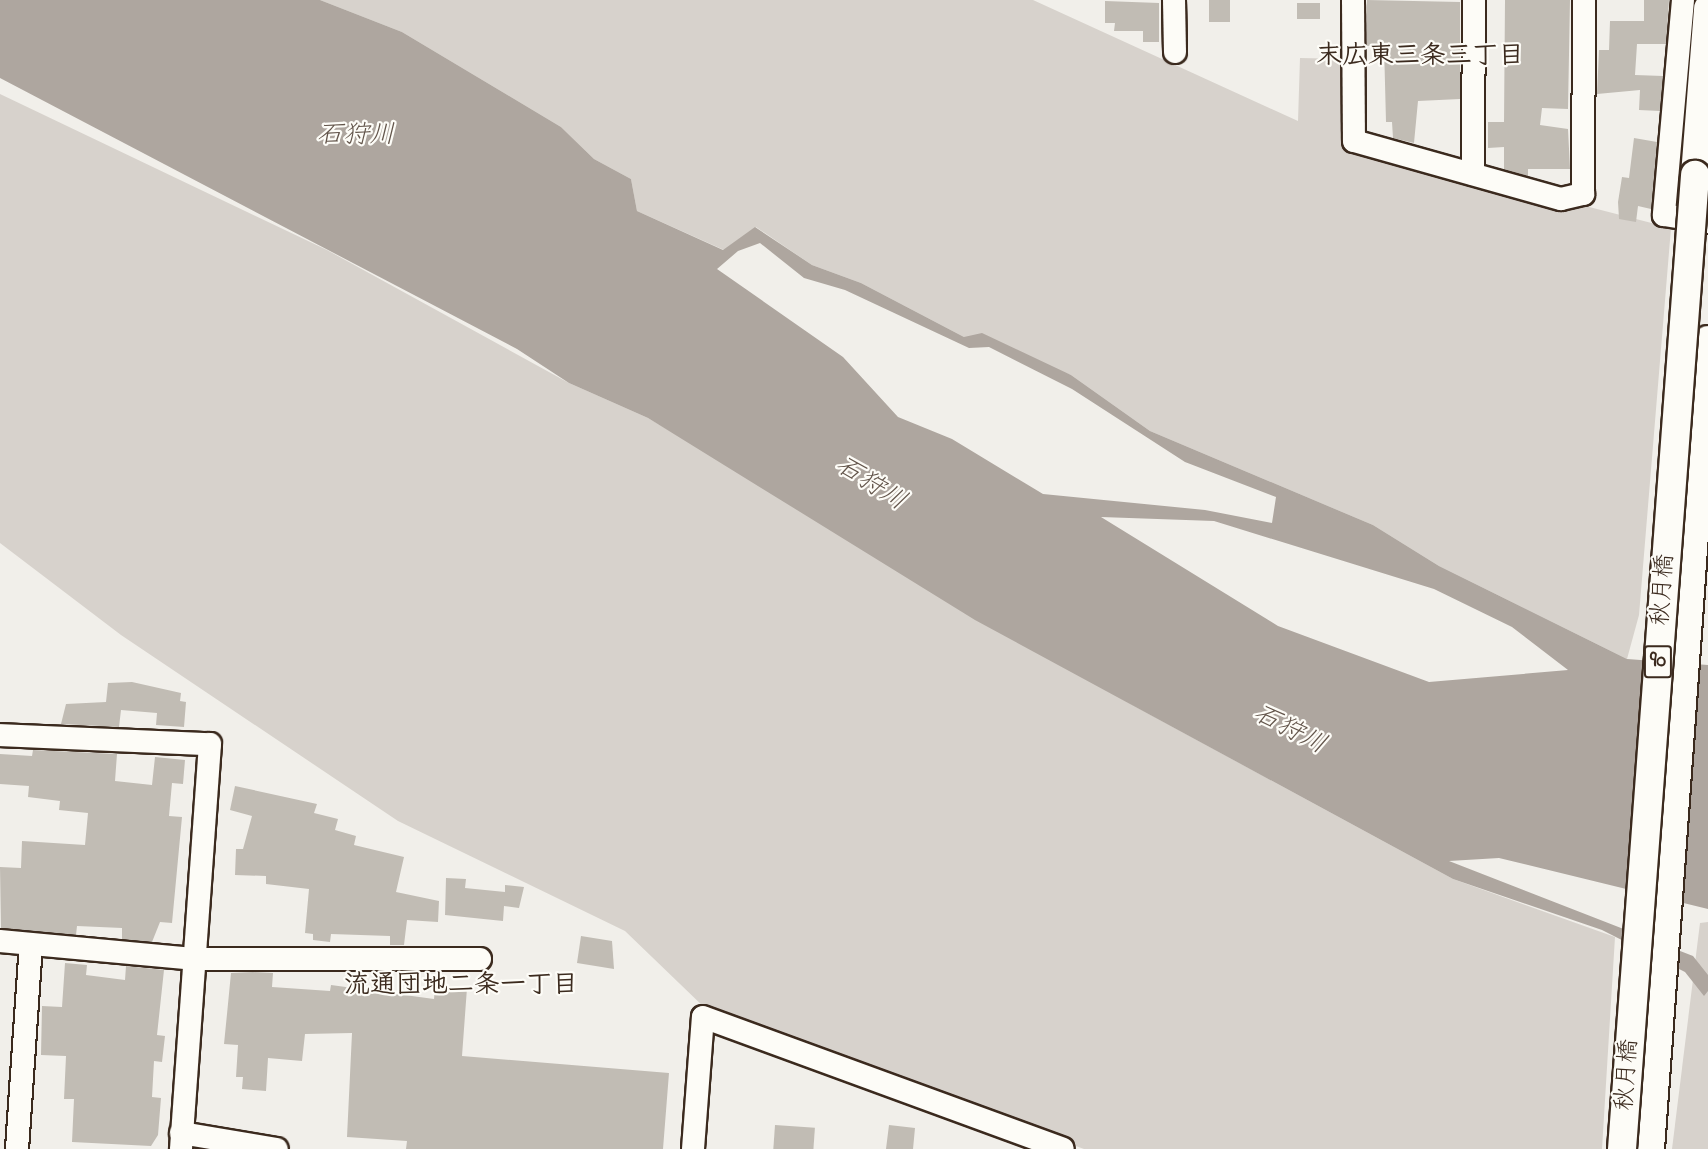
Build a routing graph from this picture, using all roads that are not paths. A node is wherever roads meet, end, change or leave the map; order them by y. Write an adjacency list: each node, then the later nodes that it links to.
1 (1174, 0): 7 (street)
2 (1353, 0): 8 (street)
3 (1474, 0): 8 (street)
4 (1584, 0): 8 (street)
5 (1683, 0): 9 (street)
6 (1708, 9): 21 (main road, 秋月橋 / 90, bridge)
7 (1175, 52)
8 (1473, 174)
9 (1708, 222)
10 (1708, 340): 22 (main road, 秋月橋 / 90)
11 (0, 735): 14 (street)
12 (0, 942): 13 (street)
13 (31, 944): 14 (street); 17 (street)
14 (193, 959): 15 (street); 16 (street)
15 (480, 959)
16 (181, 1141): 18 (street)
17 (17, 1149)
18 (277, 1149)
19 (693, 1149): 20 (street)
20 (1063, 1149)
21 (1622, 1149)
22 (1650, 1149)

